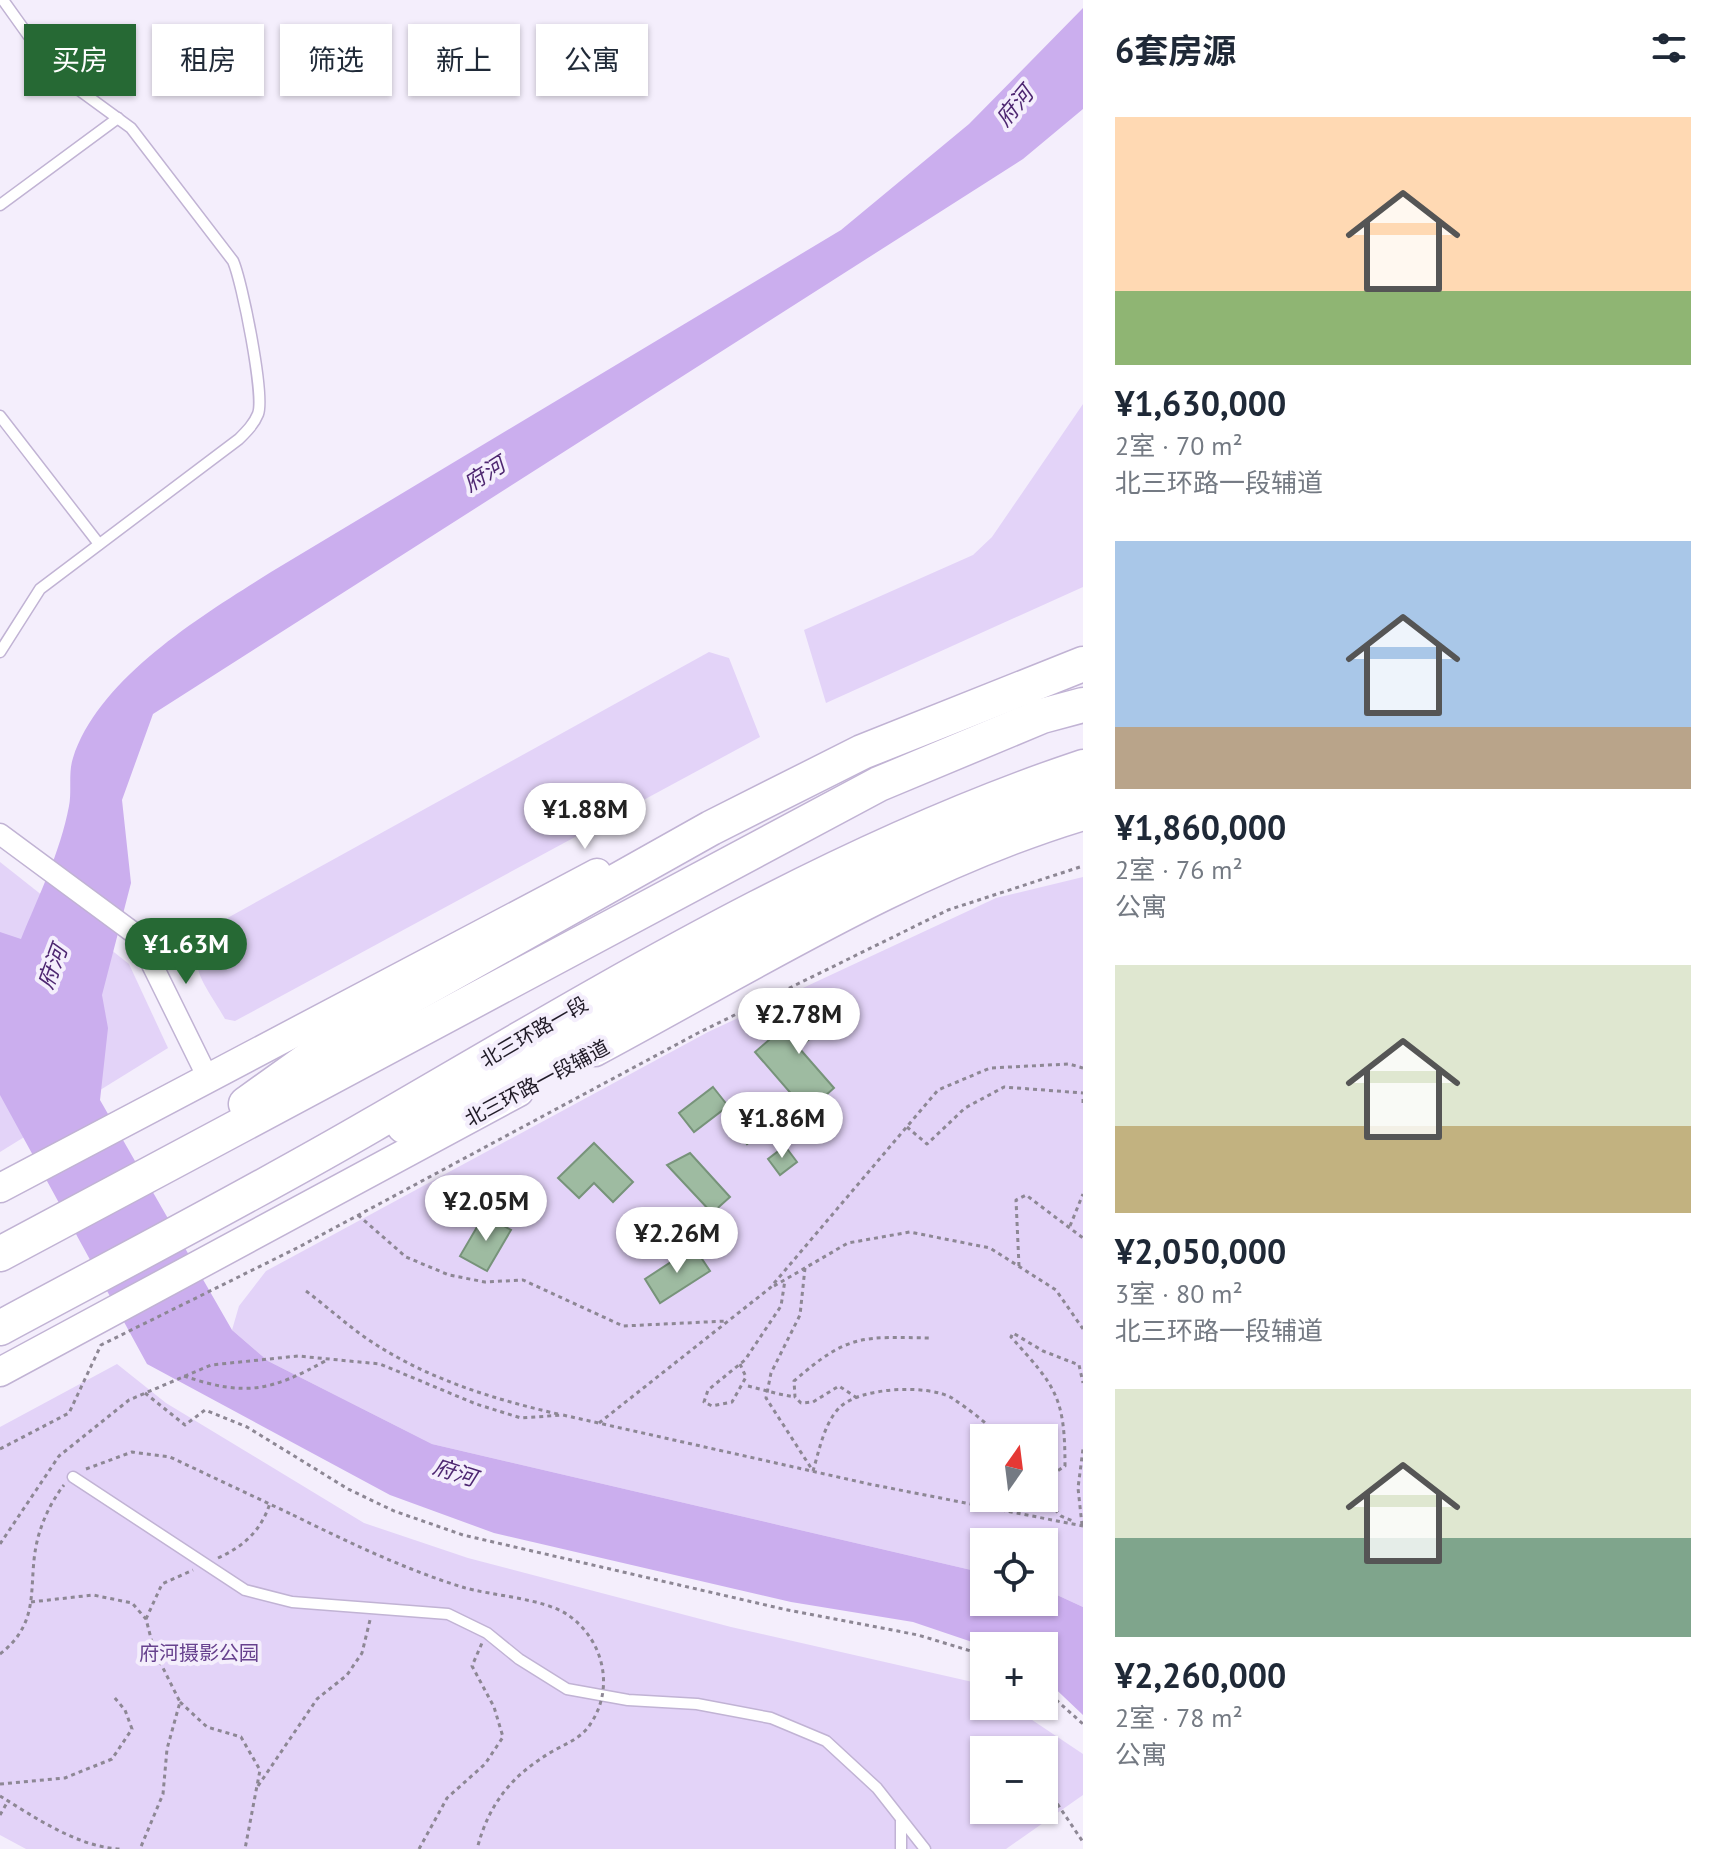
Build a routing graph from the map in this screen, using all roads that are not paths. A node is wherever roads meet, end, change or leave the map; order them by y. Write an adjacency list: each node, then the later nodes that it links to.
1 (3, 0): 2 (lane)
2 (118, 118): 3 (lane); 5 (lane)
3 (0, 205)
4 (0, 416): 5 (lane)
5 (99, 544): 6 (lane)
6 (0, 652)
7 (1083, 656): 14 (main road)
8 (1083, 664): 16 (highway)
9 (1083, 705): 16 (highway)
10 (1083, 767): 15 (highway, 北三环路一段)
11 (1083, 798): 15 (highway)
12 (1083, 816): 22 (main road, 北三环路一段辅道)
13 (0, 834): 14 (street)
14 (208, 1078): 17 (main road)
15 (310, 1161): 21 (highway, 北三环路一段)
16 (153, 1174): 18 (highway)
17 (0, 1188)
18 (57, 1223): 19 (highway); 20 (highway)
19 (0, 1233)
20 (0, 1254)
21 (0, 1328)
22 (0, 1372)
23 (73, 1477): 24 (lane)
24 (901, 1821): 25 (lane); 26 (lane)
25 (901, 1849)
26 (925, 1849)

